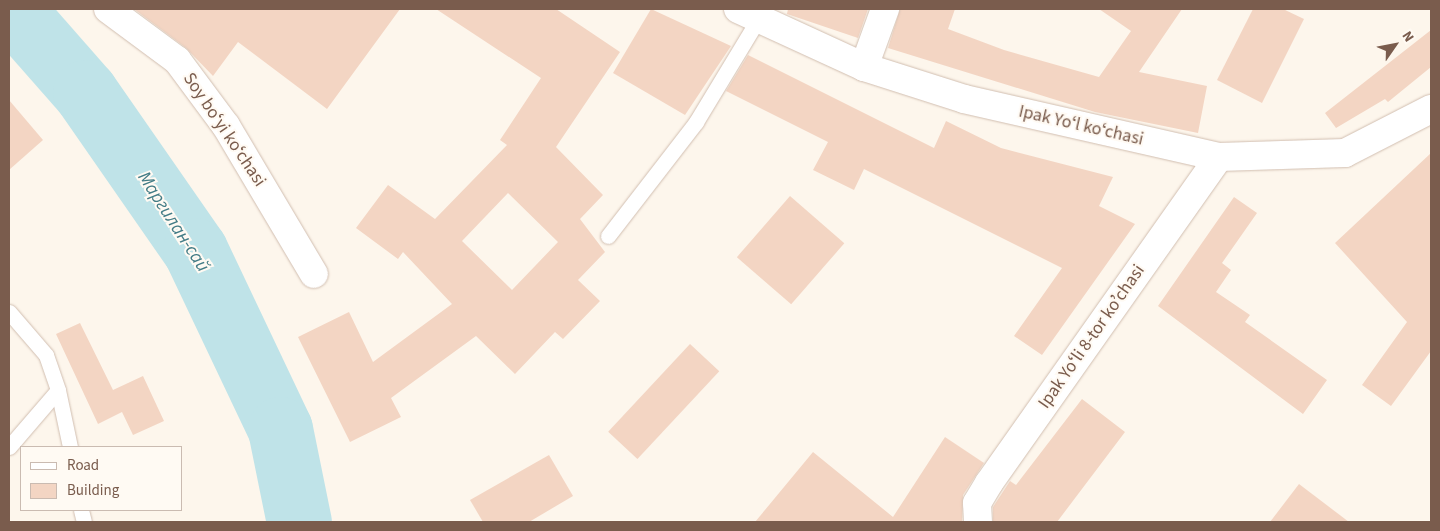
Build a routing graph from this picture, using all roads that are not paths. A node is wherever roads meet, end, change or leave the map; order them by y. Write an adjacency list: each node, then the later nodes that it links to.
1 (108, 9): 8 (street, Soy boʻyi koʻchasi)
2 (885, 9): 4 (street)
3 (749, 14): 4 (street, Ipak Yoʻl koʻchasi); 7 (lane)
4 (864, 67): 6 (street, Ipak Yoʻl koʻchasi)
5 (1431, 109): 6 (street, Ipak Yoʻl koʻchasi)
6 (1220, 157): 13 (street, Ipak Yoʻli 8-tor koʼchasi)
7 (608, 236)
8 (314, 274)
9 (9, 312): 10 (lane)
10 (58, 390): 11 (lane); 12 (lane)
11 (70, 446)
12 (9, 447)
13 (978, 522)

